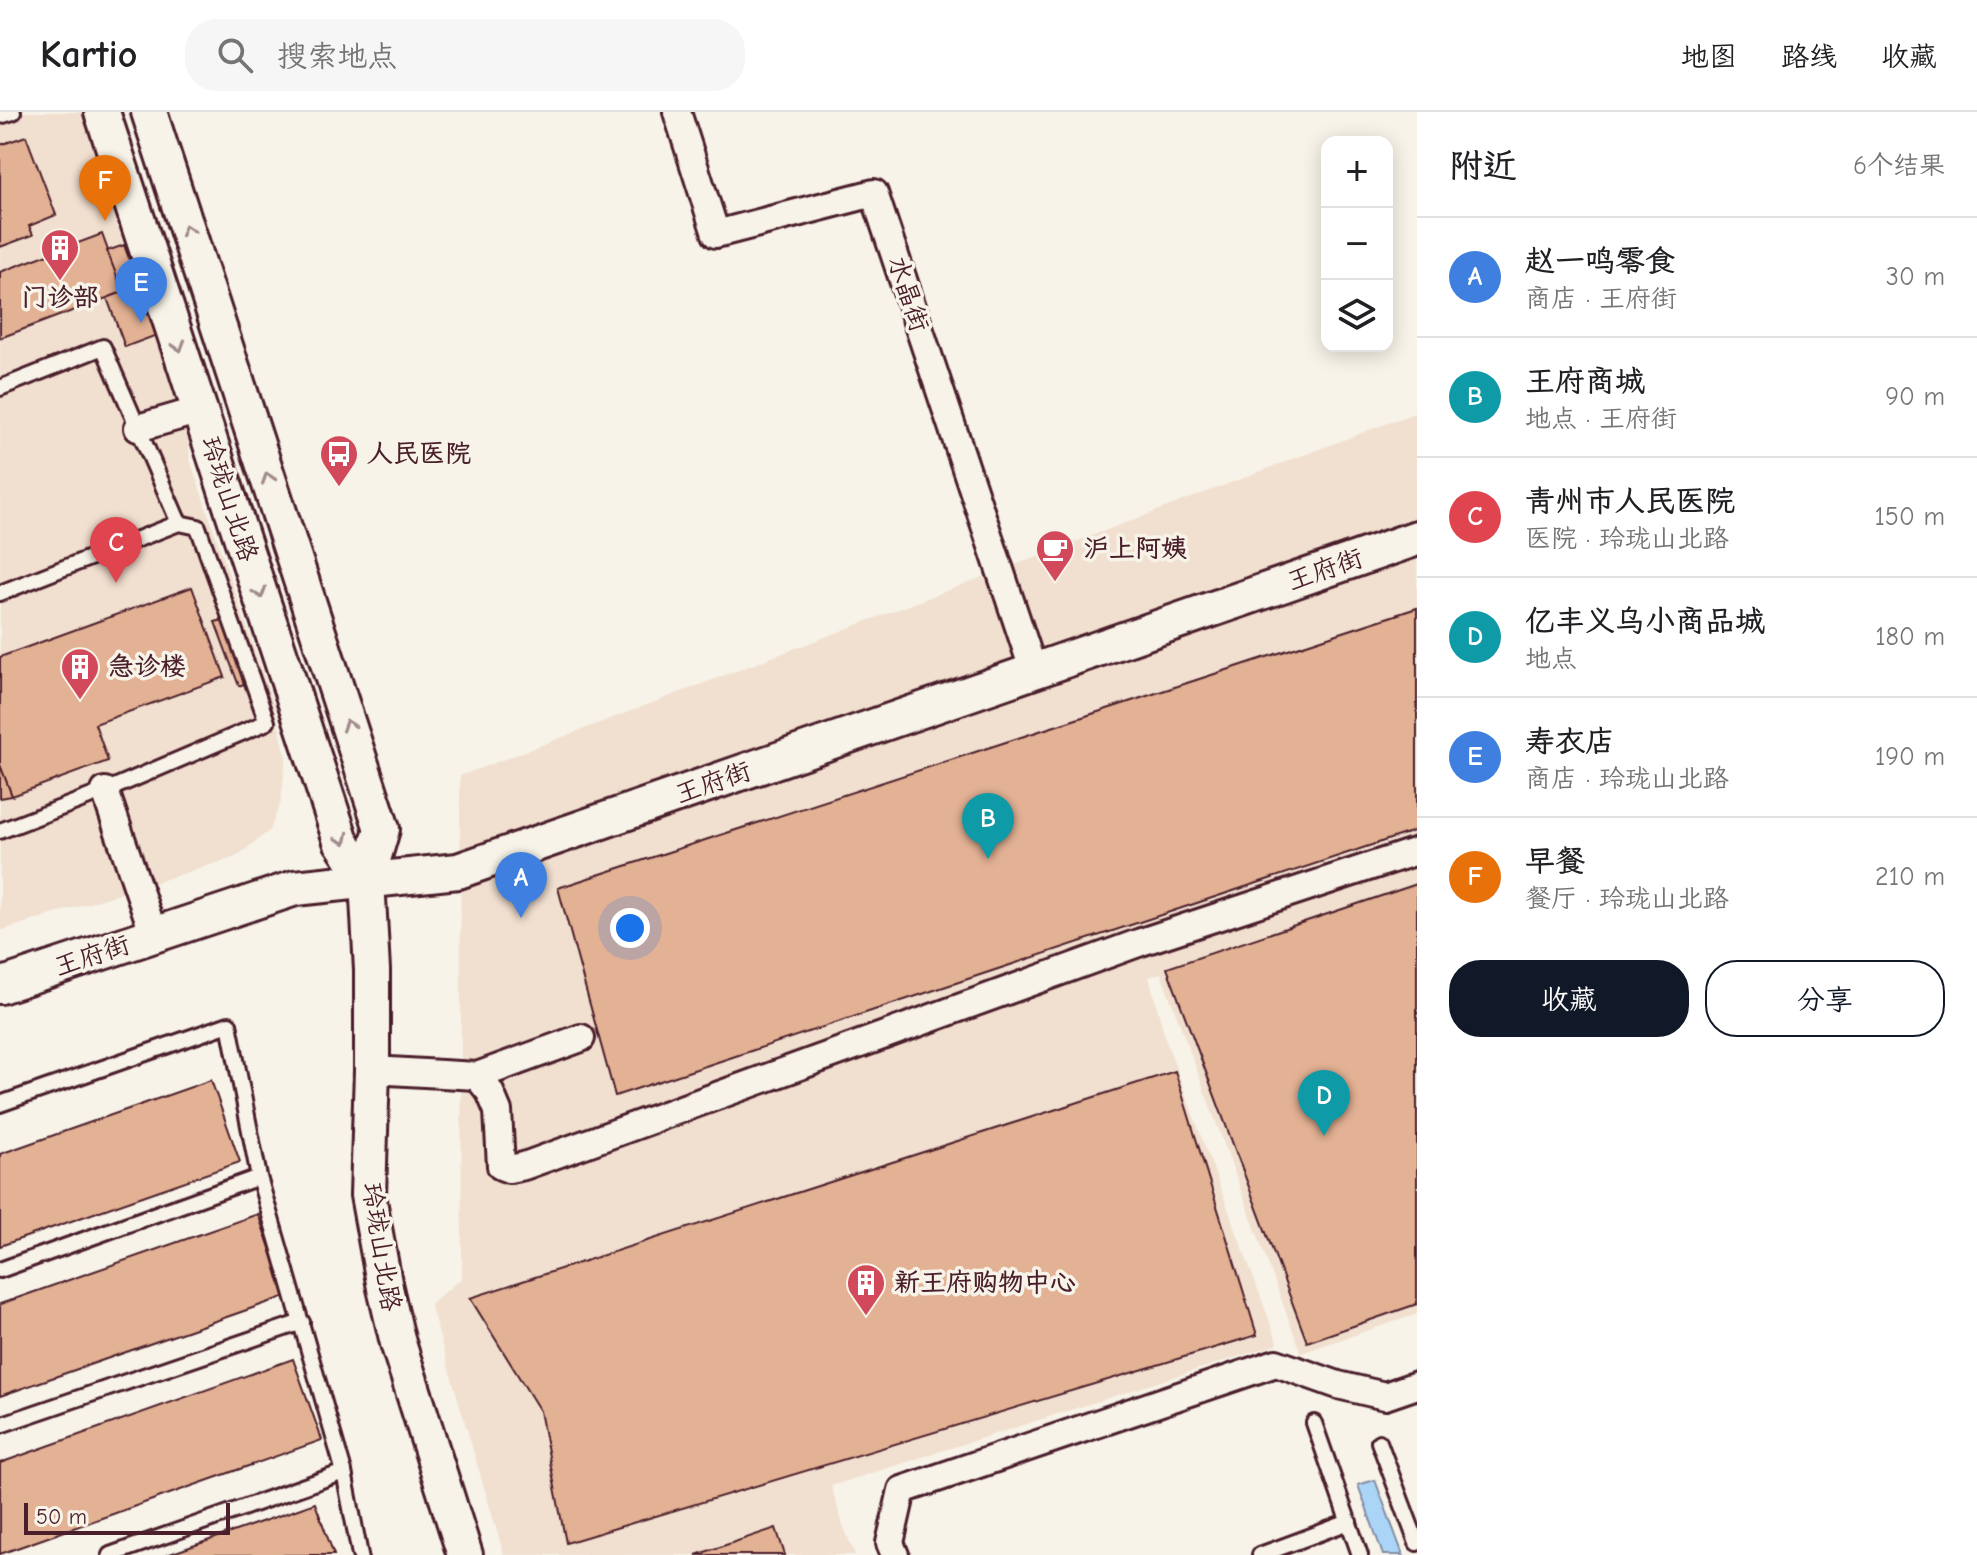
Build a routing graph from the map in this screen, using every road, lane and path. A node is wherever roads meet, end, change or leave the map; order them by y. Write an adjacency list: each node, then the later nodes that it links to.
1 (13, 112): 5 (lane)
2 (102, 112): 7 (street, 玲珑山北路, one-way to 7)
3 (149, 112): 16 (street, 玲珑山北路, one-way to 3)
4 (677, 112): 12 (street, 水晶街)
5 (0, 116)
6 (0, 388): 8 (lane)
7 (200, 410): 8 (street); 16 (street, 玲珑山北路, one-way to 16)
8 (138, 428): 9 (lane)
9 (179, 523): 11 (lane); 13 (lane)
10 (1417, 538): 12 (street, 王府街)
11 (0, 593)
12 (1034, 672): 16 (street, 王府街)
13 (105, 791): 14 (lane); 17 (street)
14 (0, 831)
15 (1417, 851): 21 (street)
16 (367, 880): 17 (street, 王府街); 20 (street, 玲珑山北路)
17 (154, 935): 18 (street, 王府街)
18 (0, 986)
19 (581, 1038): 21 (street)
20 (372, 1070): 21 (street); 35 (street, 玲珑山北路)
21 (477, 1076)
22 (0, 1104): 23 (lane)
23 (259, 1177): 24 (lane); 25 (lane)
24 (0, 1270)
25 (302, 1322): 28 (lane); 30 (lane)
26 (1417, 1385): 36 (street)
27 (1314, 1423): 31 (lane)
28 (0, 1425)
29 (1379, 1442): 32 (lane)
30 (344, 1472): 33 (lane); 34 (lane)
31 (1349, 1522): 37 (lane); 38 (lane)
32 (1417, 1543)
33 (110, 1555)
34 (360, 1555)
35 (465, 1555)
36 (895, 1555)
37 (1260, 1555)
38 (1360, 1555)

